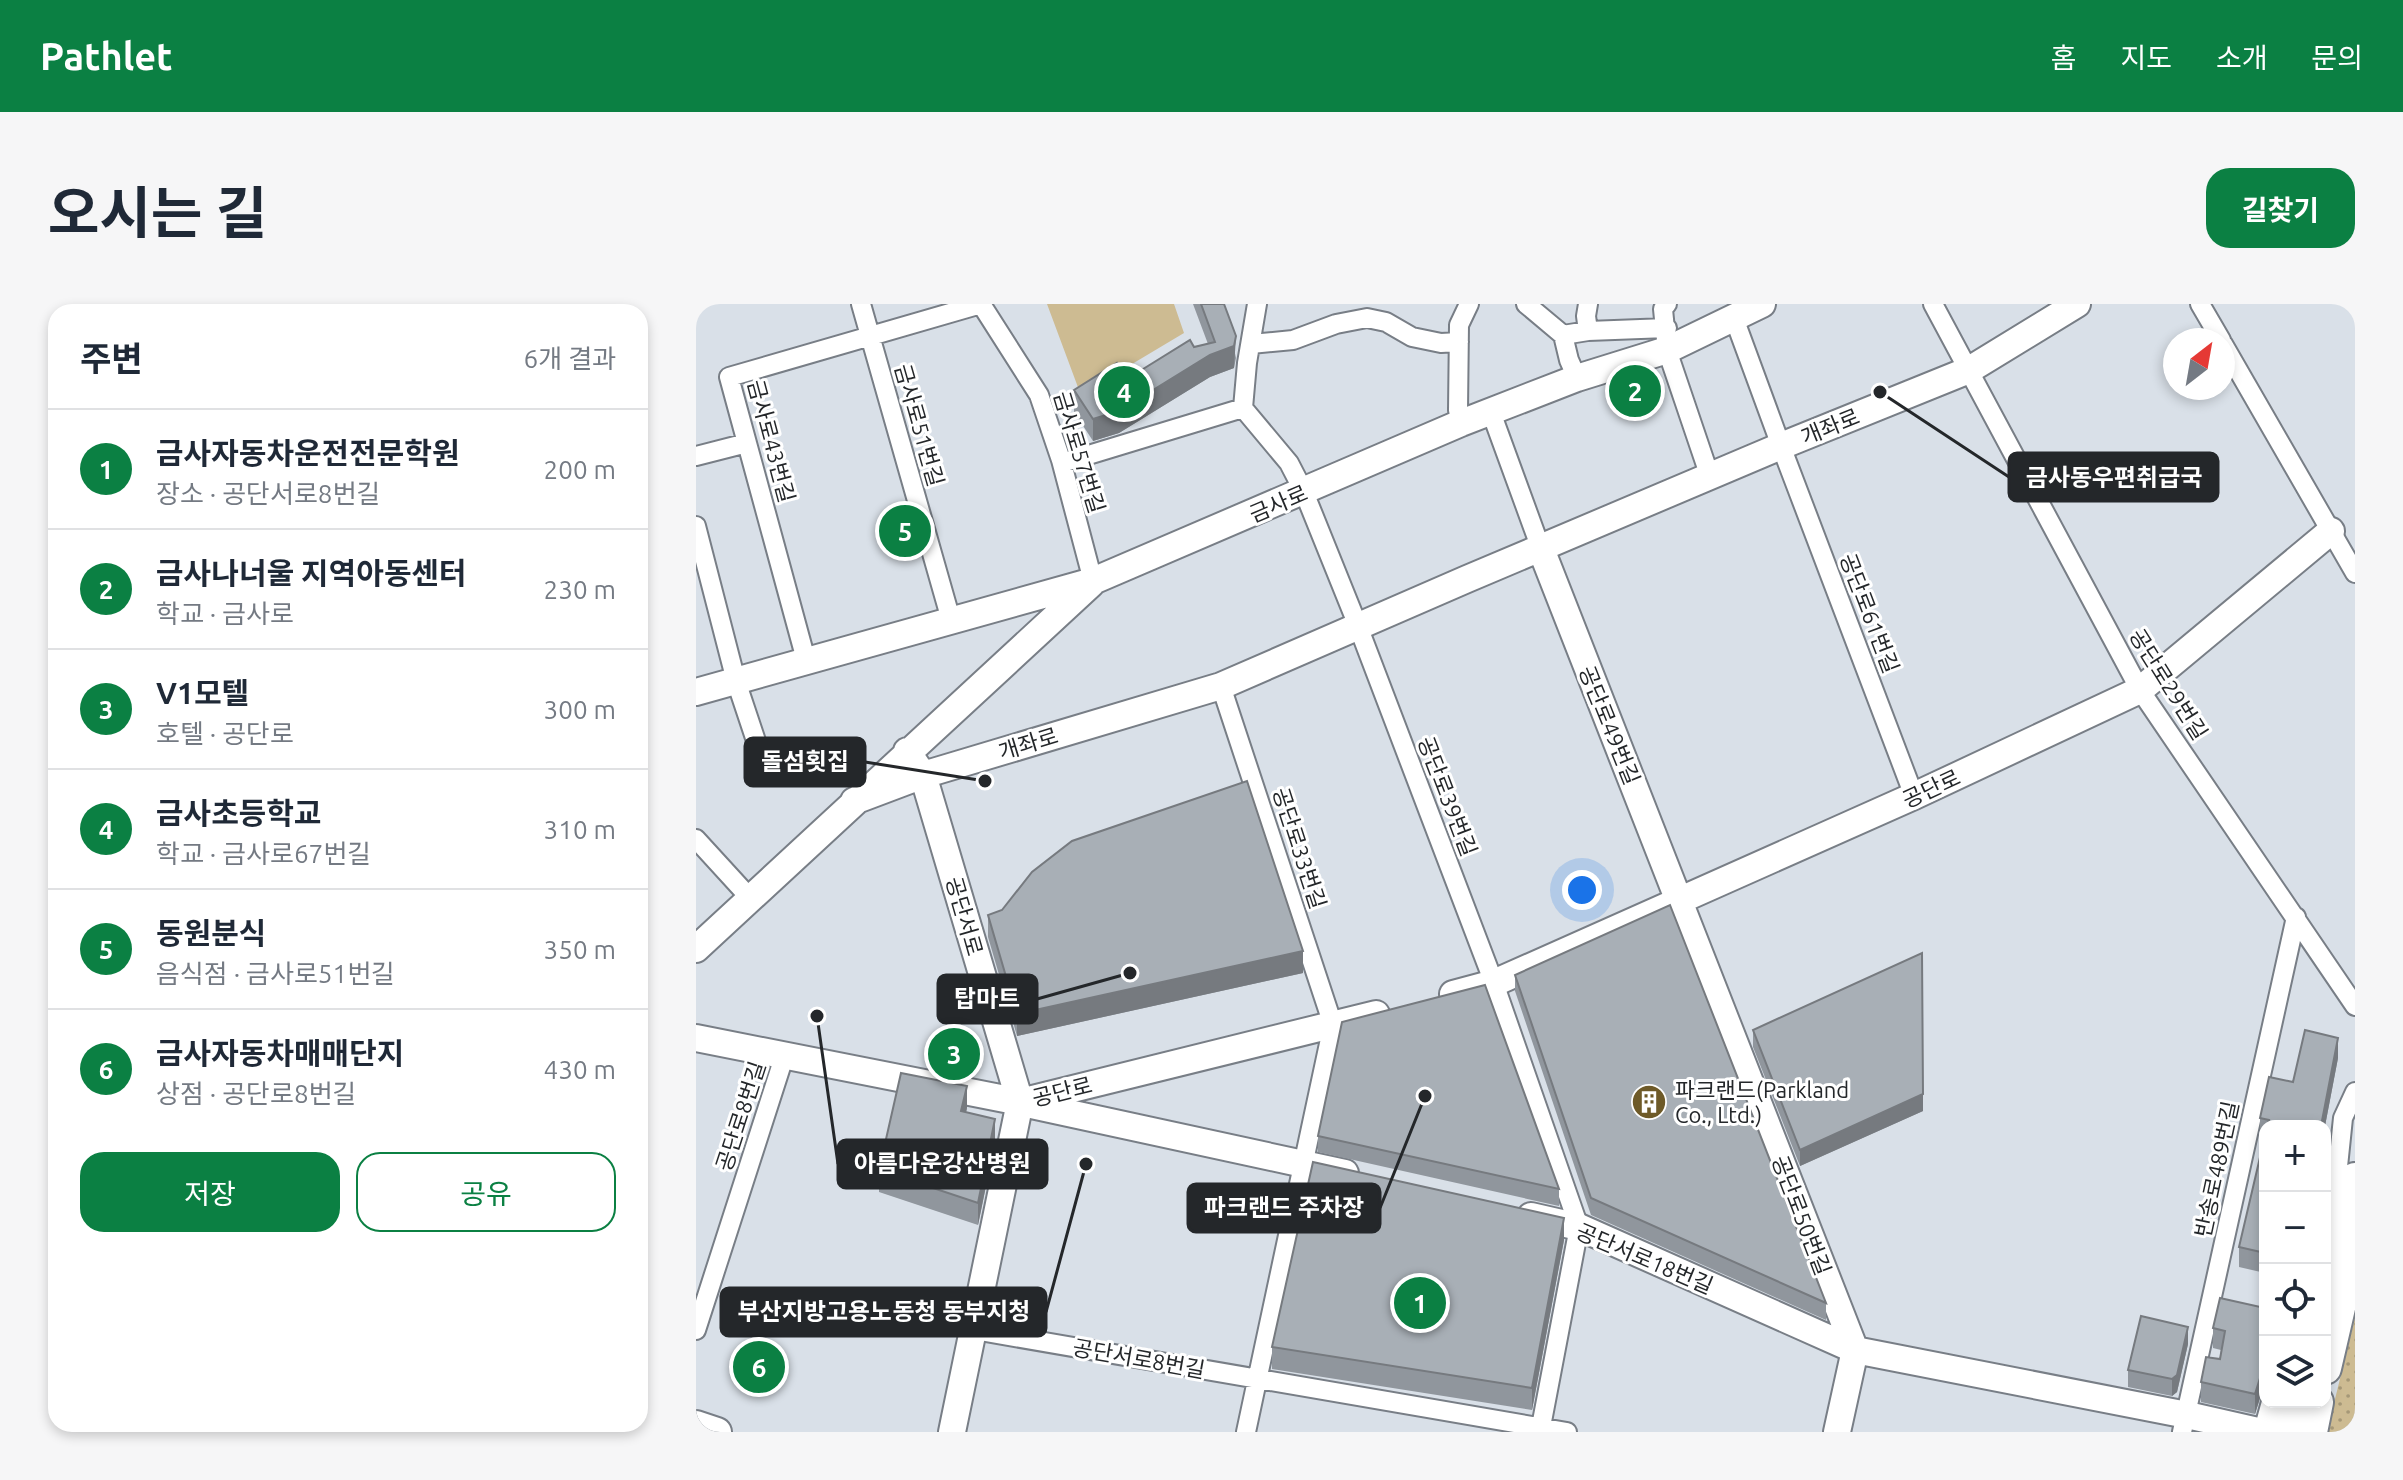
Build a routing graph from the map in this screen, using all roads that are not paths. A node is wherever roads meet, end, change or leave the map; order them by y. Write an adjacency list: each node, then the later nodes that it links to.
1 (861, 304): 16 (street, 금사로51번길)
2 (981, 304): 16 (street); 29 (street, 금사로57번길)
3 (1257, 304): 19 (street)
4 (1469, 304): 18 (street)
5 (1526, 304): 15 (street)
6 (1588, 304): 14 (street)
7 (1667, 304): 17 (street)
8 (1762, 304): 12 (street, 금사로)
9 (1933, 304): 21 (street)
10 (2077, 304): 21 (street, 개좌로)
11 (2200, 304): 13 (street)
12 (1734, 318): 17 (street, 금사로); 27 (street, 개좌로)
13 (2214, 328)
14 (1588, 331): 15 (street); 17 (street)
15 (1563, 335): 22 (street)
16 (870, 336): 26 (street, 금사로43번길); 38 (street, 금사로51번길)
17 (1667, 339): 22 (street, 금사로); 30 (street)
18 (1459, 342): 19 (street); 25 (street)
19 (1251, 344): 23 (street)
20 (2235, 365): 33 (street)
21 (1969, 370): 27 (street, 개좌로); 44 (street, 공단로29번길)
22 (1577, 378): 24 (street, 금사로)
23 (1243, 408): 29 (street); 31 (street)
24 (1491, 412): 25 (street, 금사로); 34 (street)
25 (1461, 423): 31 (street, 금사로)
26 (747, 443): 28 (street); 41 (street, 금사로43번길)
27 (1781, 446): 30 (street, 개좌로); 49 (street, 공단로61번길)
28 (696, 456)
29 (1062, 463): 36 (street, 금사로57번길)
30 (1710, 477): 34 (street, 개좌로)
31 (1304, 492): 36 (street, 금사로); 39 (street)
32 (696, 526): 42 (street)
33 (2331, 531): 35 (street); 44 (street, 공단로)
34 (1541, 549): 39 (street, 개좌로); 53 (street, 공단로49번길)
35 (2355, 573)
36 (1093, 581): 37 (street, 금사로); 40 (street, 금사로)
37 (1006, 605): 38 (street, 금사로); 40 (street)
38 (951, 620): 41 (street, 금사로)
39 (1358, 626): 43 (street, 개좌로); 56 (street, 공단로39번길)
40 (1027, 642): 46 (street, 금사로)
41 (806, 660): 42 (street, 금사로)
42 (736, 681): 45 (street, 금사로); 47 (street)
43 (1221, 686): 48 (street, 개좌로); 60 (street, 공단로33번길)
44 (2140, 690): 49 (street, 공단로); 54 (street, 공단로29번길)
45 (696, 692)
46 (907, 751): 48 (street, 공단서로); 50 (street, 금사로)
47 (761, 756)
48 (923, 775): 50 (street, 개좌로); 64 (street, 공단서로)
49 (1914, 796): 53 (street, 공단로)
50 (854, 801): 52 (street, 개좌로)
51 (696, 839): 52 (street)
52 (750, 898): 55 (street, 개좌로)
53 (1679, 900): 56 (street, 공단로); 76 (street, 공단로50번길)
54 (2296, 917): 59 (street, 공단로29번길); 81 (street, 반송로489번길)
55 (696, 949)
56 (1494, 983): 57 (street, 공단로); 70 (street)
57 (1435, 999)
58 (1406, 1006): 60 (street, 공단로)
59 (2355, 1006)
60 (1333, 1025): 64 (street, 공단로); 65 (street)
61 (696, 1038): 62 (street, 공단로)
62 (785, 1054): 64 (street, 공단로); 73 (street, 공단로8번길)
63 (2355, 1092): 68 (street)
64 (1020, 1102): 65 (street); 74 (street, 공단서로)
65 (1303, 1164): 66 (street); 77 (street)
66 (1365, 1178)
67 (2355, 1179): 72 (highway)
68 (2331, 1192)
69 (1503, 1209): 70 (street, 공단서로18번길)
70 (1579, 1227): 76 (street, 공단서로18번길); 83 (street)
71 (2355, 1250): 72 (highway)
72 (2333, 1290): 75 (highway)
73 (696, 1330)
74 (974, 1330): 77 (street, 공단서로8번길); 85 (street, 공단서로)
75 (2328, 1336)
76 (1855, 1350): 81 (street, 공단서로18번길); 88 (street)
77 (1257, 1379): 83 (street, 공단서로8번길); 86 (street)
78 (2271, 1408): 89 (street)
79 (2290, 1408): 89 (highway)
80 (2316, 1408): 90 (highway)
81 (2184, 1423): 89 (street, 공단서로18번길)
82 (696, 1425): 84 (main road)
83 (1540, 1430): 87 (street, 공단서로8번길)
84 (717, 1432)
85 (952, 1432)
86 (1246, 1432)
87 (1567, 1432)
88 (1837, 1432)
89 (2271, 1432)
90 (2311, 1432)

